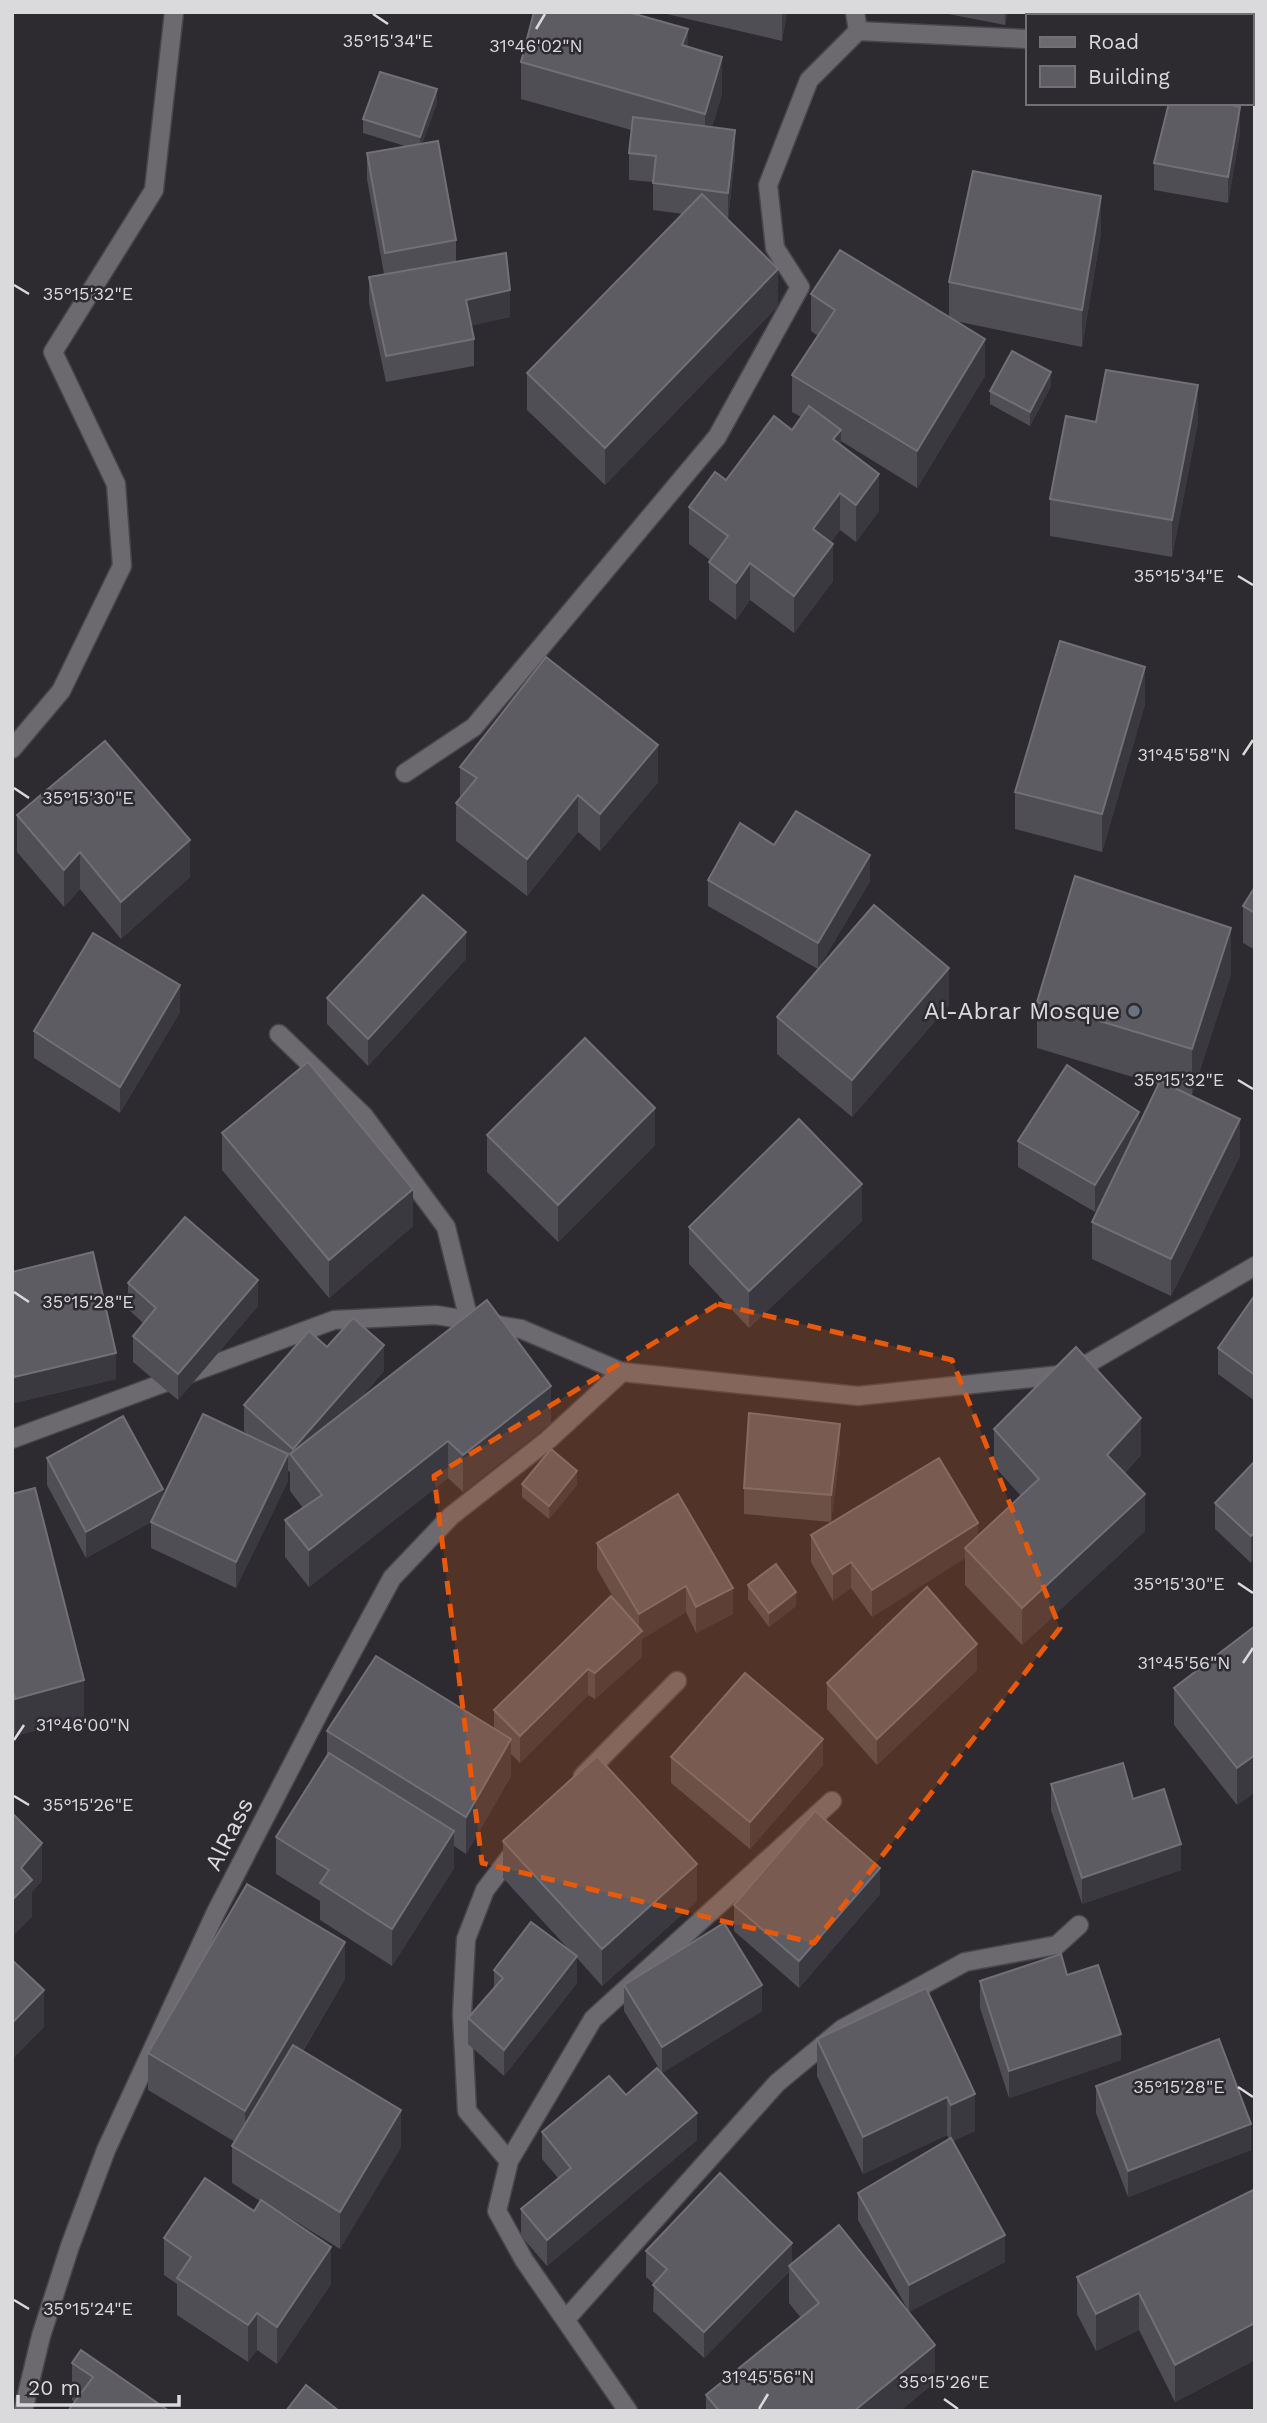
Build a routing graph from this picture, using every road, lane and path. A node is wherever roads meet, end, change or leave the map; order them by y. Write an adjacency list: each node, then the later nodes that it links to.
1 (174, 12): 5 (street)
2 (855, 12): 3 (street)
3 (858, 31): 4 (street); 6 (street)
4 (1026, 39)
5 (12, 749)
6 (405, 773)
7 (279, 1034): 9 (street)
8 (1255, 1266): 10 (street)
9 (469, 1321): 10 (street); 11 (street)
10 (622, 1372): 19 (street, AlRass)
11 (12, 1439)
12 (677, 1681): 13 (street)
13 (573, 1786)
14 (832, 1801): 17 (street)
15 (527, 1835): 17 (street)
16 (1079, 1925): 18 (street)
17 (509, 2161): 18 (street)
18 (566, 2319): 20 (street)
19 (23, 2411)
20 (628, 2411)

